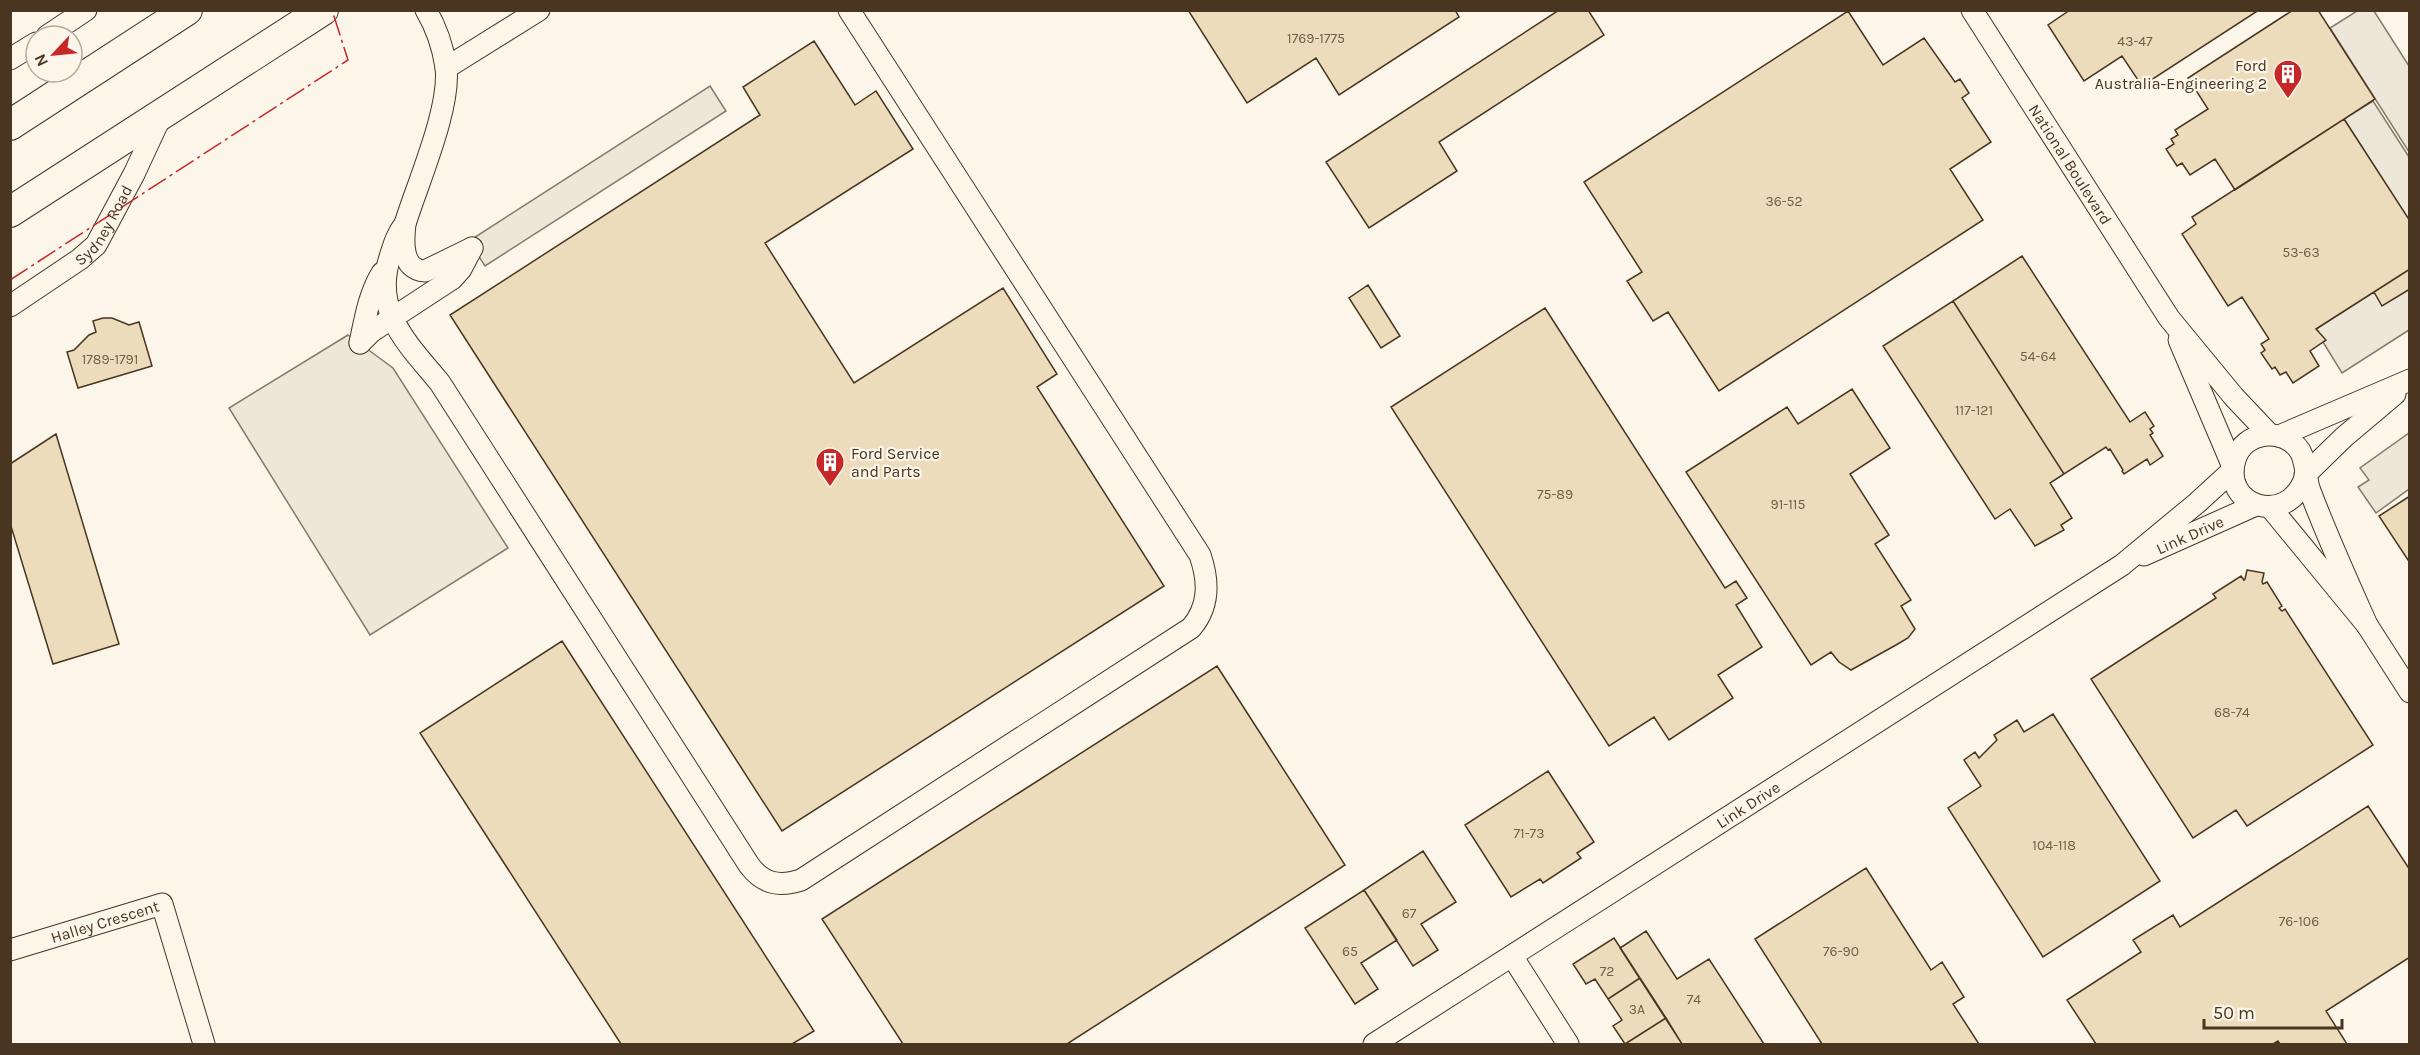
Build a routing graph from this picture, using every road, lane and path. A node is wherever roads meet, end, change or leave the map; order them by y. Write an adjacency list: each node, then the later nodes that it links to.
1 (86, 10): 8 (street)
2 (187, 10): 13 (highway)
3 (323, 10): 12 (highway)
4 (426, 10): 11 (street)
5 (538, 10): 11 (street)
6 (849, 10): 21 (street)
7 (1972, 10): 20 (street, National Boulevard)
8 (64, 24)
9 (24, 51): 10 (street)
10 (10, 60)
11 (446, 68): 15 (street)
12 (161, 115): 14 (highway); 19 (street, Sydney Road)
13 (10, 125)
14 (10, 212)
15 (405, 224): 16 (street); 17 (street)
16 (387, 264): 21 (street); 21 (street)
17 (425, 271): 18 (street); 18 (street)
18 (434, 291): 21 (street)
19 (10, 306)
20 (2169, 318): 23 (street, National Boulevard); 24 (street, National Boulevard)
21 (392, 319)
22 (2409, 381): 23 (street); 25 (street)
23 (2274, 435): 24 (street); 25 (street)
24 (2233, 468): 26 (street); 27 (street, Link Drive)
25 (2305, 476): 26 (street); 28 (street)
26 (2263, 506): 27 (street, Link Drive); 28 (street)
27 (2122, 565): 31 (street, Link Drive)
28 (2367, 625): 29 (street)
29 (2409, 692)
30 (10, 951): 32 (street, Halley Crescent)
31 (1512, 956): 33 (street, Link Drive); 34 (street)
32 (204, 1044)
33 (1374, 1044)
34 (1568, 1044)

